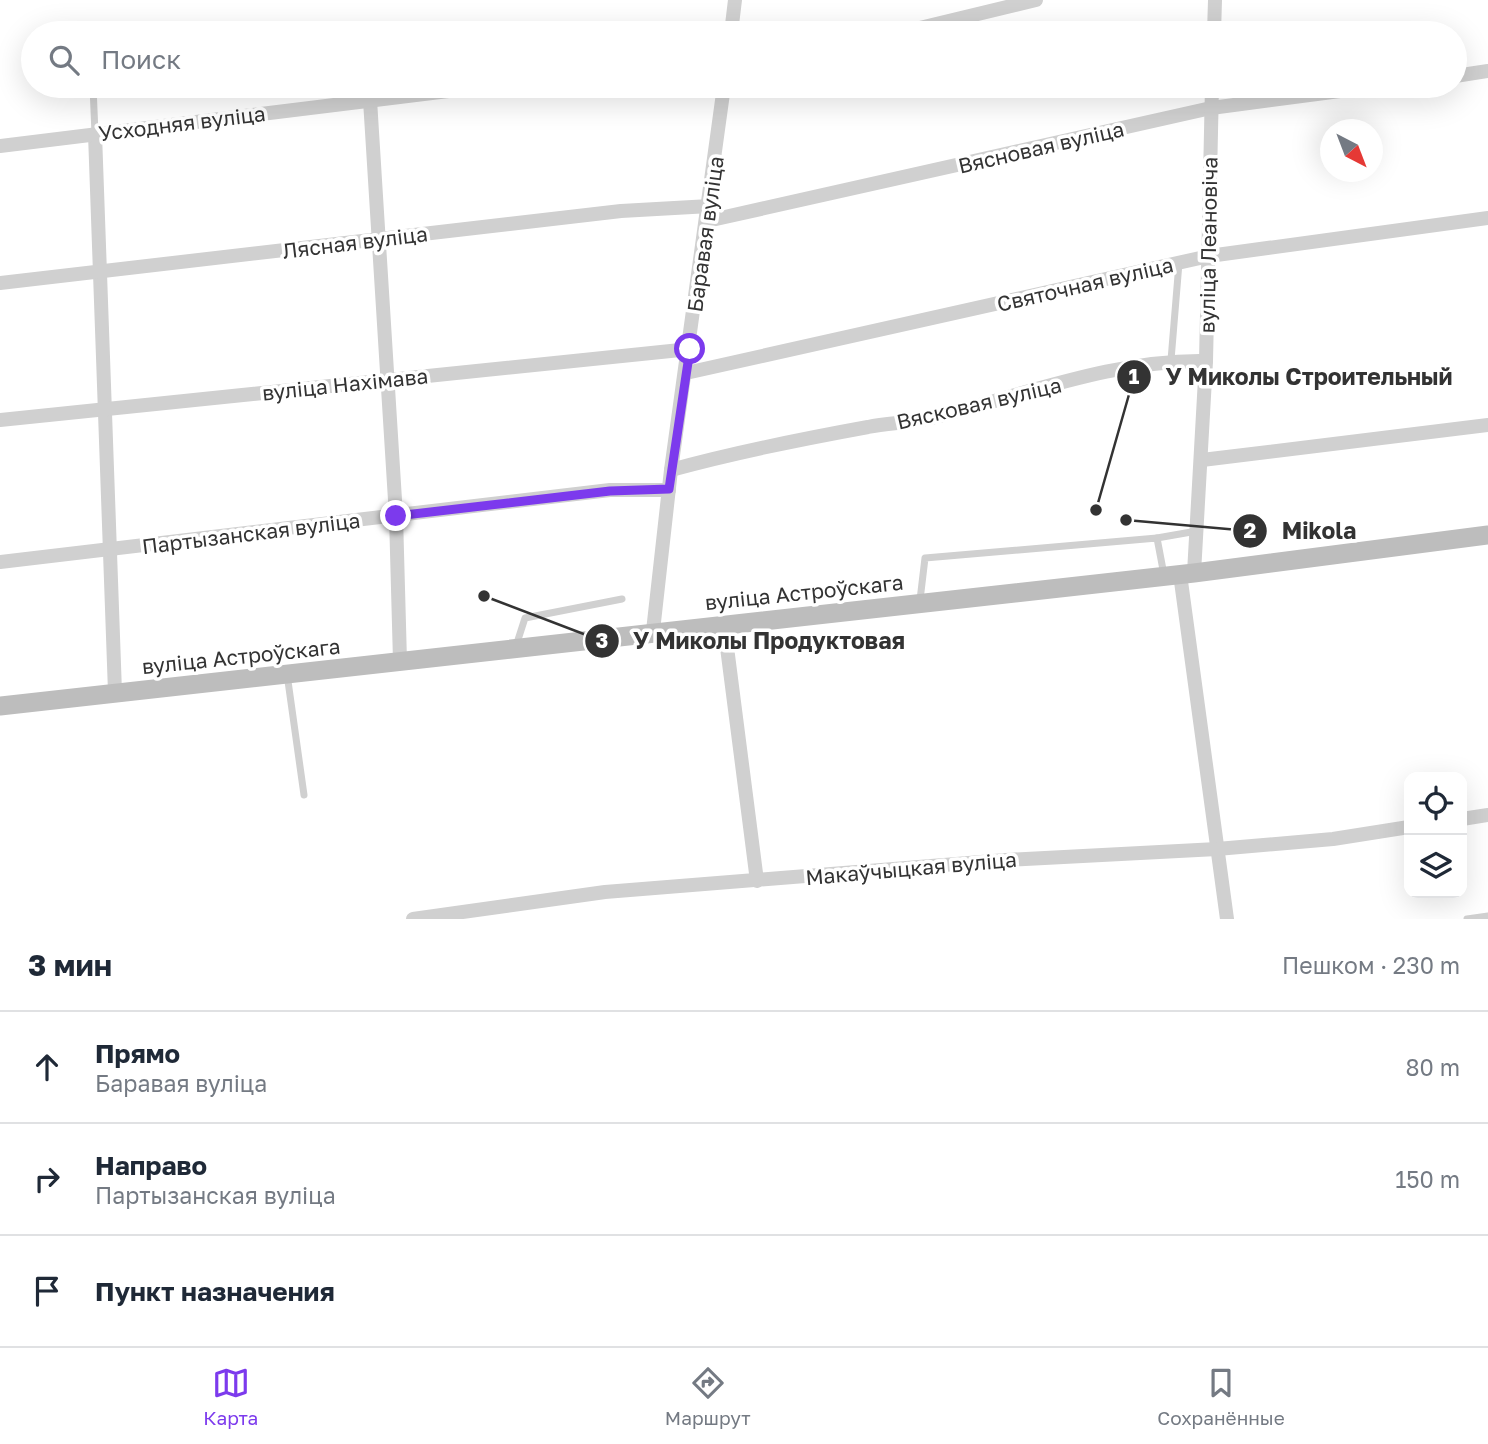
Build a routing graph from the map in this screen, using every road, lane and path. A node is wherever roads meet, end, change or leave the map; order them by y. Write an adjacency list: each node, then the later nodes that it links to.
1 (735, 0): 4 (street)
2 (1036, 0): 5 (street)
3 (1215, 0): 6 (street)
4 (732, 21)
5 (949, 21)
6 (1214, 21)
7 (1488, 71): 8 (street)
8 (1467, 74)
9 (94, 98): 16 (lane)
10 (336, 98): 16 (street, Усходняя вуліца)
11 (369, 98): 21 (street)
12 (723, 98): 18 (street, Баравая вуліца)
13 (1211, 98): 15 (street, вуліца Леановіча)
14 (1286, 98): 15 (street, Вясновая вуліца)
15 (1211, 108): 20 (street, Вясновая вуліца); 22 (street, вуліца Леановіча)
16 (95, 134): 17 (street, Усходняя вуліца); 24 (street)
17 (0, 146)
18 (710, 206): 20 (street, Баравая вуліца); 21 (street, Лясная вуліца)
19 (1488, 218): 22 (street, Святочная вуліца)
20 (707, 222): 26 (street, Баравая вуліца)
21 (377, 239): 24 (street, Лясная вуліца); 30 (street)
22 (1209, 256): 23 (street, Святочная вуліца); 28 (street, вуліца Леановіча)
23 (1179, 263): 27 (lane); 29 (street, Святочная вуліца)
24 (99, 272): 25 (street, Лясная вуліца); 31 (street)
25 (0, 283)
26 (690, 349): 29 (street, Баравая вуліца); 30 (street, вуліца Нахімава)
27 (1171, 360): 28 (street, Вясковая вуліца); 35 (street, Вясковая вуліца)
28 (1206, 361): 34 (street, вуліца Леановіча)
29 (686, 373): 35 (street, Баравая вуліца)
30 (388, 379): 31 (street, вуліца Нахімава); 37 (street)
31 (106, 410): 32 (street, вуліца Нахімава); 41 (street)
32 (0, 420)
33 (1488, 425): 34 (street)
34 (1202, 460): 38 (street, вуліца Леановіча)
35 (671, 470): 36 (street, Баравая вуліца)
36 (669, 489): 37 (street, Партызанская вуліца); 47 (street, Баравая вуліца)
37 (396, 516): 41 (street, Партызанская вуліца); 49 (street)
38 (1197, 531): 40 (lane); 43 (street, вуліца Леановіча)
39 (1488, 535): 43 (street, вуліца Астроўскага)
40 (1157, 538): 43 (lane); 45 (lane)
41 (110, 550): 42 (street, Партызанская вуліца); 51 (street)
42 (0, 562)
43 (1179, 574): 45 (street, вуліца Астроўскага); 57 (street, вуліца Леановіча)
44 (622, 599): 48 (lane)
45 (919, 602): 46 (street, вуліца Астроўскага)
46 (724, 624): 47 (street, вуліца Астроўскага); 58 (street)
47 (653, 631): 48 (street, вуліца Астроўскага)
48 (516, 647): 49 (street, вуліца Астроўскага)
49 (400, 661): 50 (street, вуліца Астроўскага)
50 (287, 673): 51 (street, вуліца Астроўскага); 53 (lane)
51 (115, 692): 52 (street, вуліца Астроўскага)
52 (0, 706)
53 (304, 795)
54 (1488, 815): 55 (street)
55 (1467, 818)
56 (1404, 828): 57 (street, Макаўчыцкая вуліца)
57 (1217, 849): 58 (street, Макаўчыцкая вуліца); 62 (street, вуліца Леановіча)
58 (757, 881): 60 (street, Макаўчыцкая вуліца)
59 (1488, 916): 63 (lane)
60 (453, 917): 61 (street, Макаўчыцкая вуліца)
61 (413, 919)
62 (1227, 919)
63 (1467, 919)

